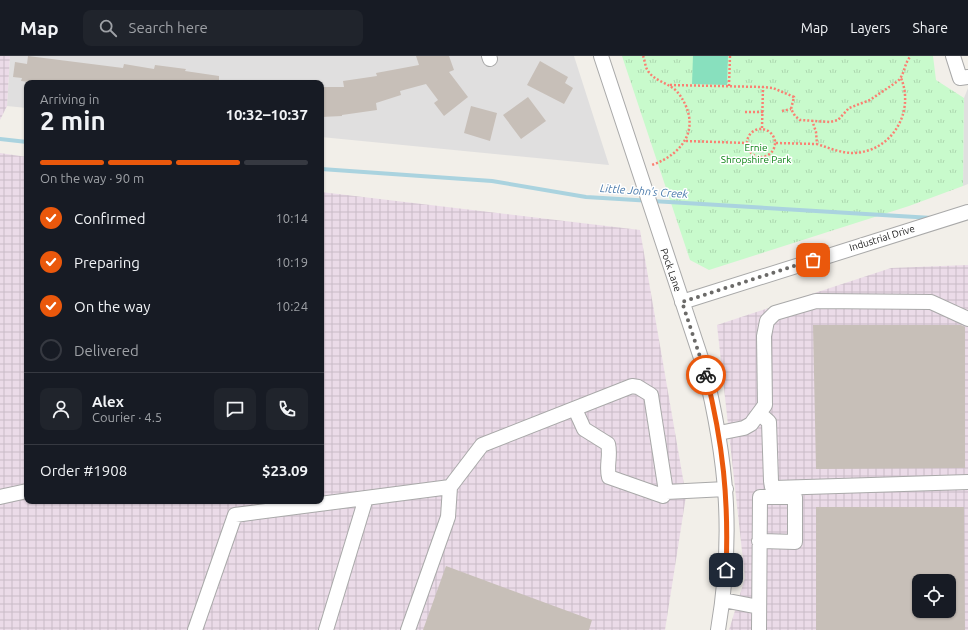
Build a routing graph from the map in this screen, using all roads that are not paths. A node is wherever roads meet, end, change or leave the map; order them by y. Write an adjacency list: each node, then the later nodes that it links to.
1 (601, 56): 5 (street, Pock Lane)
2 (953, 56): 3 (street)
3 (964, 78)
4 (968, 212): 5 (street, Industrial Drive)
5 (682, 302): 9 (street, Pock Lane)
6 (968, 319): 8 (street)
7 (575, 409): 11 (street); 14 (street); 14 (street)
8 (759, 413): 9 (street); 10 (street)
9 (719, 432): 12 (street, Pock Lane)
10 (968, 482)
11 (450, 487): 16 (street); 24 (street)
12 (726, 489): 14 (street); 20 (street, Pock Lane)
13 (24, 492): 15 (street)
14 (666, 492)
15 (0, 497)
16 (366, 498): 17 (street); 23 (street)
17 (324, 503)
18 (320, 504): 22 (street)
19 (759, 542): 21 (street)
20 (723, 600): 21 (street); 25 (street, Pock Lane)
21 (759, 607): 26 (street)
22 (195, 630)
23 (326, 630)
24 (408, 630)
25 (718, 630)
26 (759, 630)

